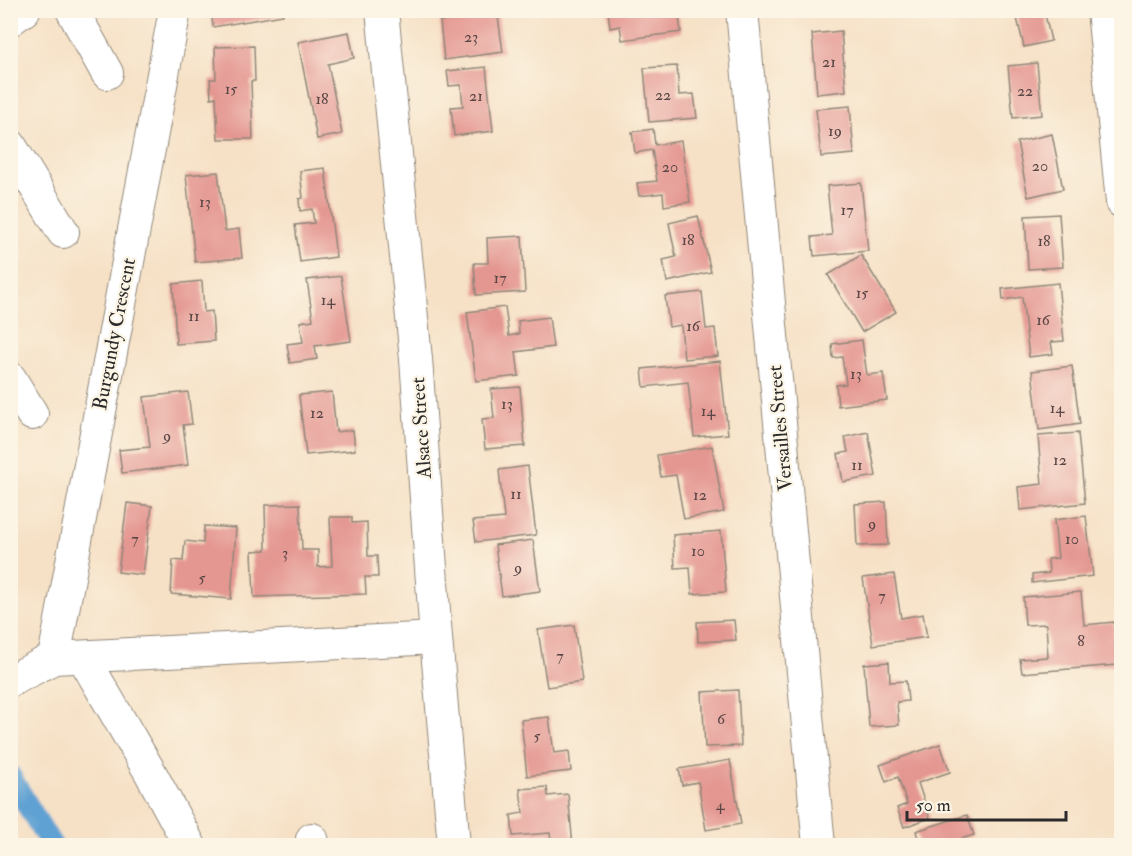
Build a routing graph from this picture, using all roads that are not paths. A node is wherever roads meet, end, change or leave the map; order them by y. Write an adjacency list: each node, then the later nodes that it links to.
1 (24, 10): 7 (street)
2 (72, 10): 8 (street)
3 (175, 10): 15 (street, Burgundy Crescent)
4 (382, 10): 14 (street, Alsace Street)
5 (742, 10): 19 (street, Versailles Street)
6 (1103, 10): 10 (street)
7 (10, 20)
8 (107, 73)
9 (10, 145): 11 (street)
10 (1122, 201)
11 (63, 232)
12 (10, 378): 13 (street)
13 (32, 414)
14 (436, 638): 15 (street); 18 (street, Alsace Street)
15 (68, 658): 16 (street); 17 (street)
16 (10, 681)
17 (190, 846)
18 (454, 846)
19 (819, 846)

